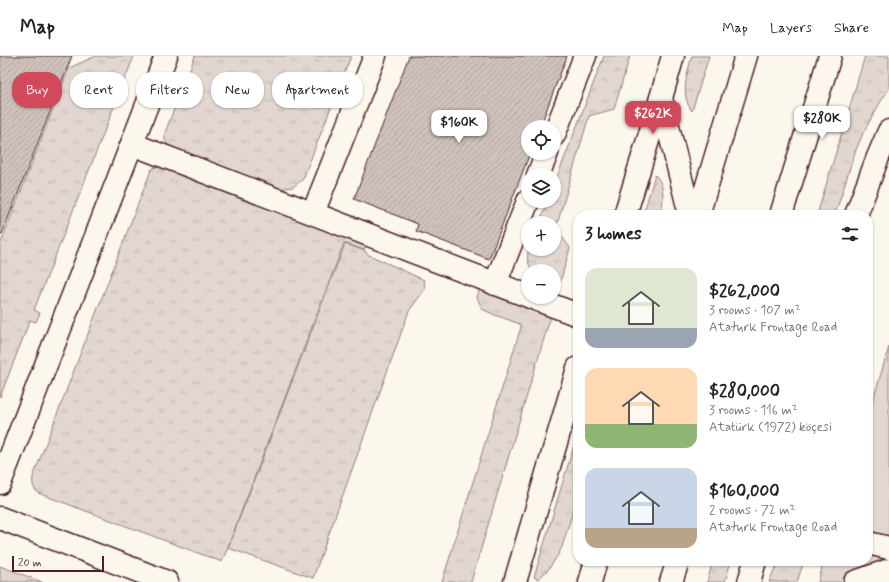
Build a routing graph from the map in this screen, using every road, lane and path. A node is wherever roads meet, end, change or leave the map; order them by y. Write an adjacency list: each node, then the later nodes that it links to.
1 (166, 56): 10 (main road)
2 (374, 56): 17 (main road)
3 (585, 56): 8 (main road)
4 (673, 56): 7 (main road)
5 (746, 56): 14 (main road)
6 (830, 56): 15 (main road)
7 (661, 98): 12 (main road); 13 (main road)
8 (560, 120)
9 (889, 131): 16 (main road)
10 (132, 144): 17 (main road); 23 (main road)
11 (525, 208): 18 (main road)
12 (627, 210)
13 (689, 210)
14 (700, 210)
15 (783, 210)
16 (858, 210)
17 (312, 213): 18 (main road)
18 (495, 284): 19 (main road)
19 (521, 294)
20 (547, 304): 21 (main road)
21 (573, 314)
22 (573, 385): 31 (main road)
23 (0, 483)
24 (0, 518): 30 (main road)
25 (873, 544): 26 (main road)
26 (889, 548)
27 (676, 566): 32 (main road)
28 (754, 566): 33 (main road)
29 (889, 570): 34 (main road)
30 (167, 582)
31 (515, 582)
32 (671, 582)
33 (749, 582)
34 (855, 582)

